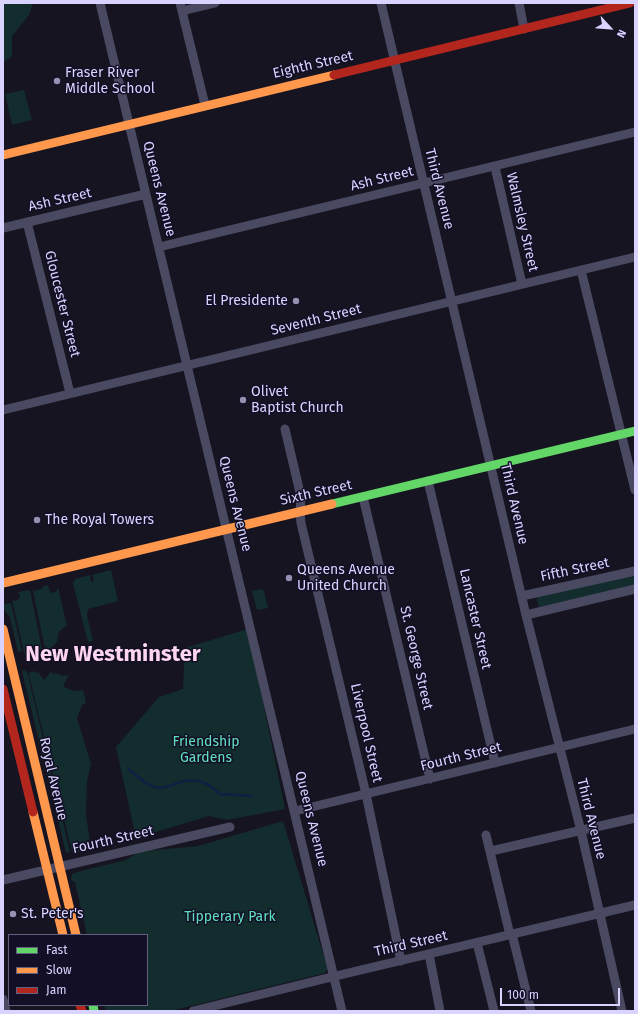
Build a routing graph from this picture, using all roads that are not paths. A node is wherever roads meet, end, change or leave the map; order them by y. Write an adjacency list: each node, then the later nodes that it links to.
1 (100, 3): 10 (street, Queens Avenue)
2 (215, 3): 6 (street)
3 (381, 3): 8 (street, Third Avenue)
4 (519, 3): 7 (street)
5 (630, 3): 7 (street, Eighth Street)
6 (181, 7): 9 (street)
7 (524, 29): 8 (street, Eighth Street)
8 (394, 60): 9 (street, Eighth Street); 14 (street, Third Avenue)
9 (206, 105): 10 (street, Eighth Street)
10 (129, 125): 12 (street, Eighth Street); 15 (street, Queens Avenue)
11 (635, 132): 13 (street, Ash Street)
12 (3, 155)
13 (495, 167): 14 (street, Ash Street); 21 (street, Walmsley Street)
14 (424, 183): 18 (street, Ash Street); 22 (street, Third Avenue)
15 (146, 194): 16 (street, Ash Street); 18 (street, Queens Avenue)
16 (28, 222): 17 (street, Ash Street); 24 (street, Gloucester Street)
17 (3, 228)
18 (159, 247): 23 (street, Queens Avenue)
19 (635, 257): 20 (street, Seventh Street)
20 (581, 270): 21 (street, Seventh Street); 28 (street)
21 (522, 284): 22 (street, Seventh Street)
22 (452, 301): 23 (street, Seventh Street); 29 (street, Third Avenue)
23 (188, 365): 24 (street, Seventh Street); 34 (street, Queens Avenue)
24 (70, 393): 25 (street, Seventh Street)
25 (3, 410)
26 (285, 429): 33 (street, Liverpool Street)
27 (635, 431): 28 (street, Sixth Street)
28 (622, 434): 29 (street, Sixth Street); 31 (street)
29 (491, 465): 30 (street, Sixth Street); 38 (street, Third Avenue)
30 (428, 481): 32 (street, Sixth Street); 44 (street, Lancaster Street)
31 (635, 490)
32 (363, 497): 33 (street, Sixth Street); 45 (street, St. George Street)
33 (300, 512): 34 (street, Sixth Street); 46 (street, Liverpool Street)
34 (227, 529): 36 (street, Sixth Street); 47 (street, Queens Avenue)
35 (635, 571): 38 (street, Fifth Street)
36 (3, 583)
37 (635, 589): 39 (street)
38 (522, 596): 39 (street, Third Avenue)
39 (526, 615): 43 (street, Third Avenue)
40 (3, 629): 53 (street, Royal Avenue)
41 (3, 689): 54 (street, Royal Avenue)
42 (635, 730): 43 (street, Fourth Street)
43 (559, 747): 44 (street, Fourth Street); 50 (street, Third Avenue)
44 (495, 763): 45 (street, Fourth Street)
45 (430, 779): 46 (street, Fourth Street)
46 (366, 794): 47 (street, Fourth Street); 63 (street, Liverpool Street)
47 (295, 811): 64 (street, Queens Avenue)
48 (635, 818): 50 (street)
49 (230, 827): 53 (street, Fourth Street)
50 (580, 831): 52 (street); 57 (street, Third Avenue)
51 (486, 835): 52 (street)
52 (491, 851): 60 (street)
53 (59, 867): 54 (street, Fourth Street); 59 (street, Royal Avenue)
54 (48, 869): 55 (street, Fourth Street); 58 (street, Royal Avenue)
55 (3, 880)
56 (635, 905): 57 (street, Third Street)
57 (599, 913): 60 (street, Third Street); 73 (street, Third Avenue)
58 (63, 934)
59 (76, 934)
60 (511, 934): 61 (street, Third Street); 72 (street)
61 (477, 943): 62 (street, Third Street); 71 (street)
62 (429, 954): 63 (street, Third Street); 70 (street)
63 (401, 961): 64 (street, Third Street)
64 (334, 976): 66 (street, Third Street); 69 (street, Queens Avenue)
65 (3, 998): 67 (street)
66 (218, 1008): 68 (street, Third Street)
67 (6, 1011)
68 (193, 1011)
69 (342, 1011)
70 (440, 1011)
71 (494, 1011)
72 (530, 1011)
73 (622, 1011)

